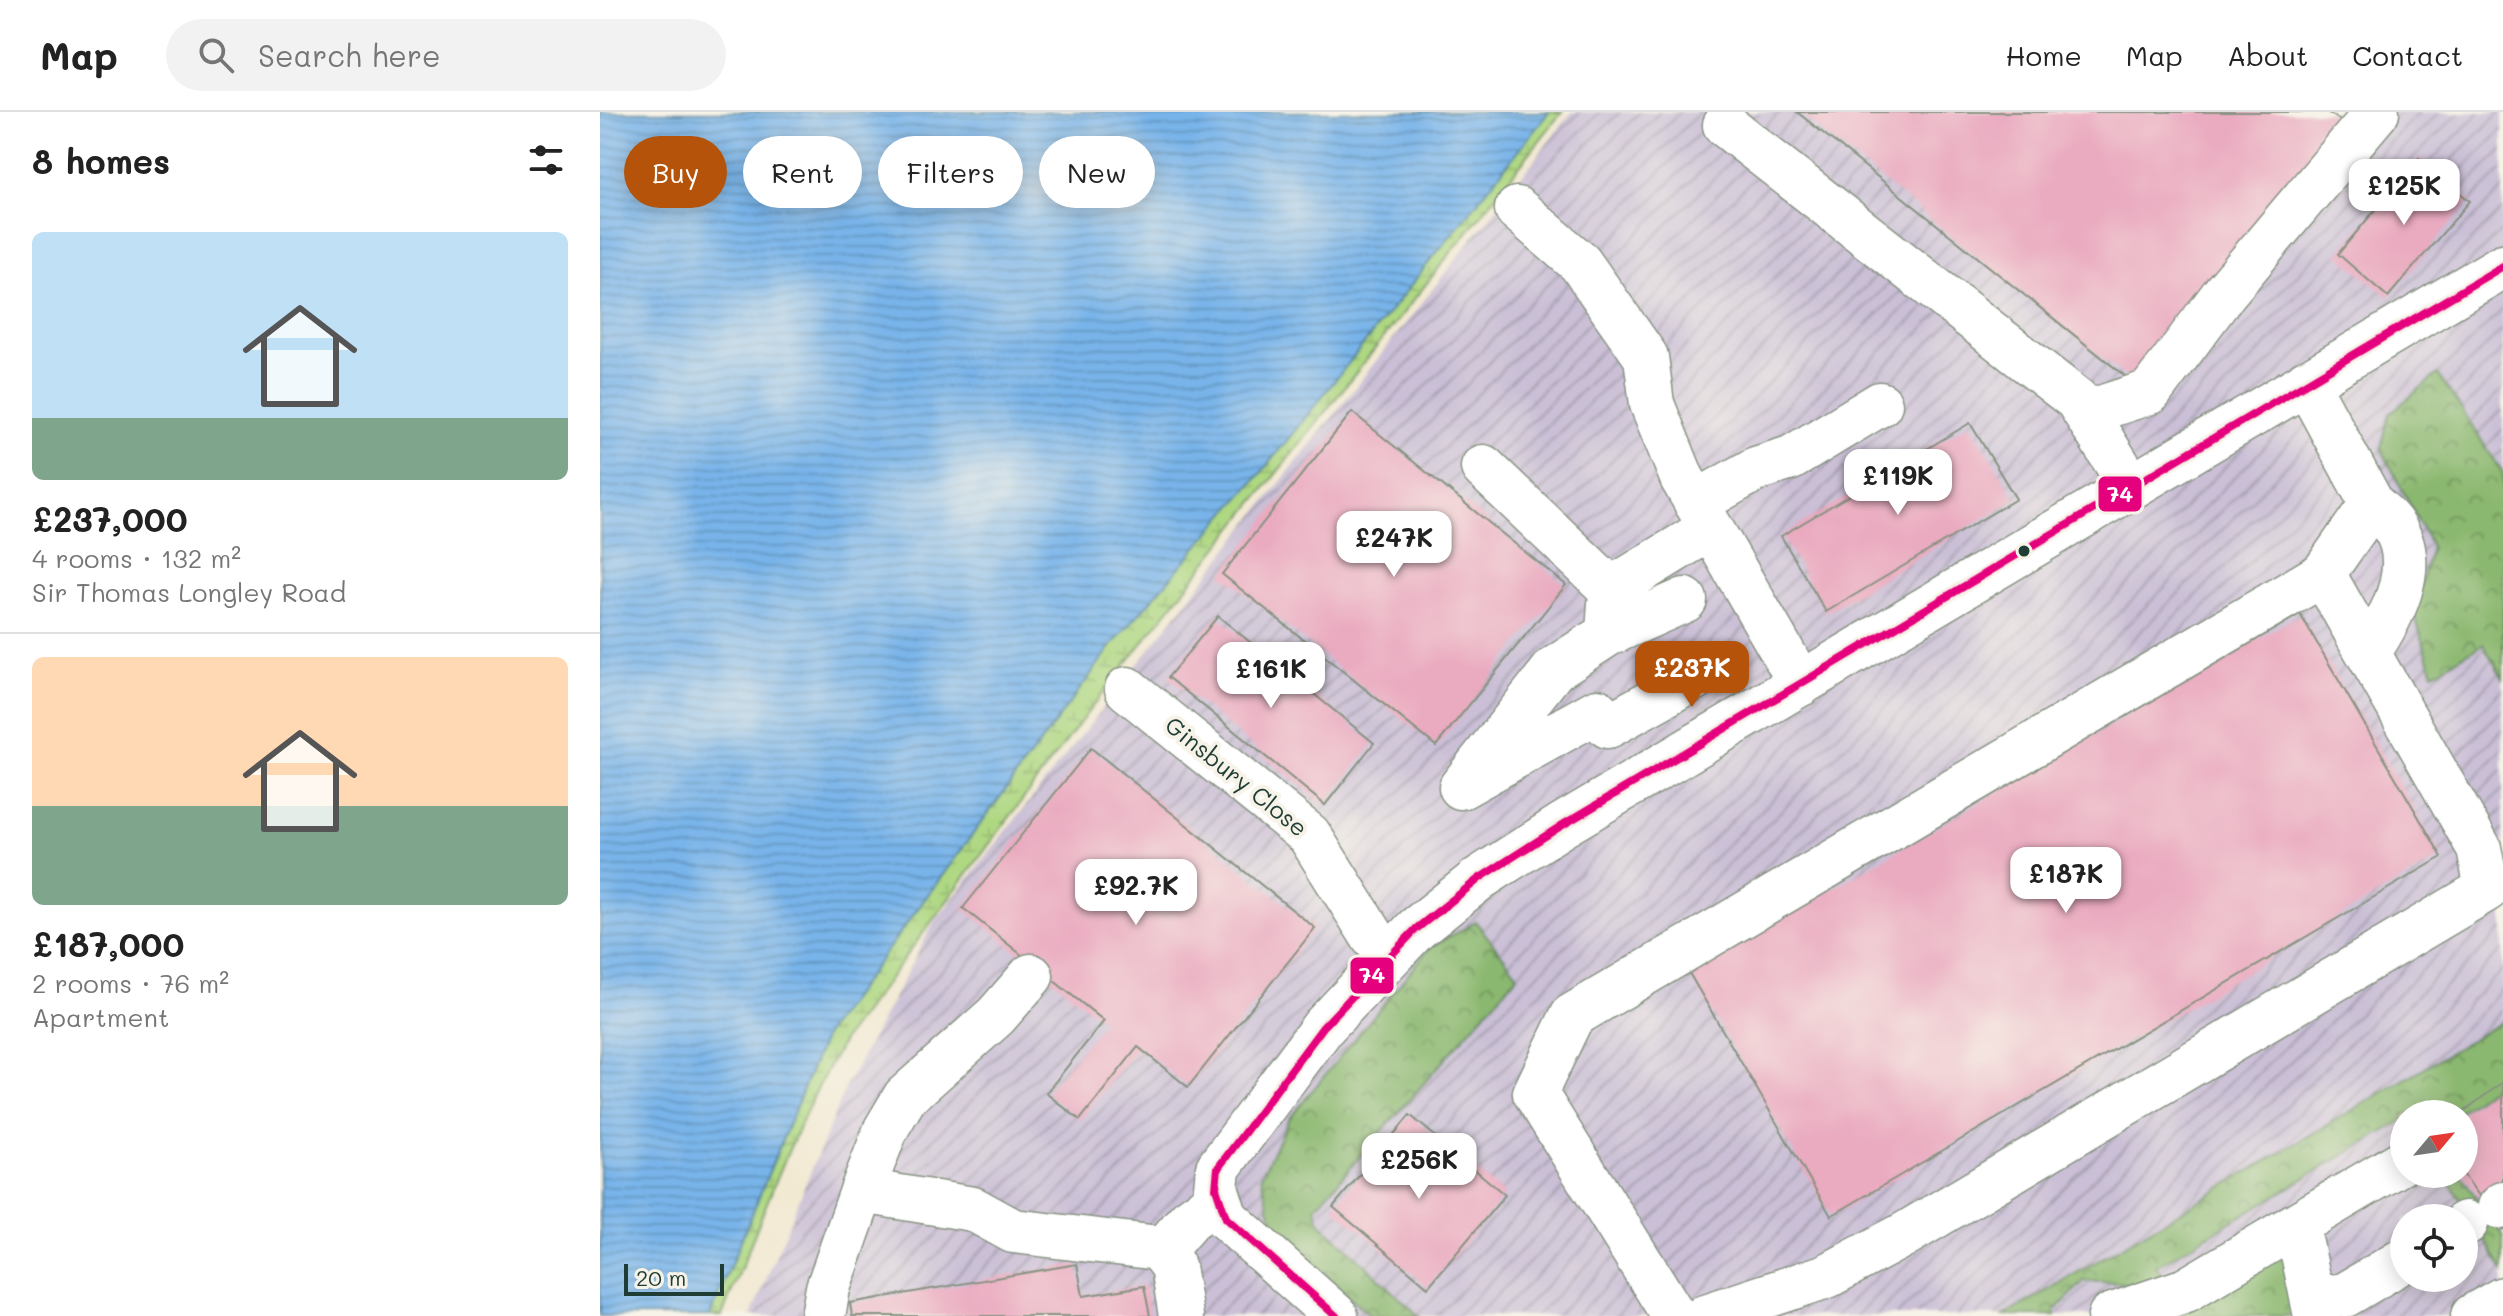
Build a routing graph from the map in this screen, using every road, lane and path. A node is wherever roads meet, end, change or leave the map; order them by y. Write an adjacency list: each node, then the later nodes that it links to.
1 (2377, 112): 7 (street)
2 (1725, 125): 7 (street)
3 (1517, 209): 11 (street)
4 (2503, 266): 5 (street)
5 (2306, 382): 9 (street); 10 (street)
6 (1880, 404): 11 (street)
7 (2085, 413): 9 (street)
8 (1483, 467): 13 (street)
9 (2131, 486): 19 (street)
10 (2372, 504): 12 (street); 16 (street)
11 (1703, 515): 13 (street); 19 (street)
12 (2323, 574): 16 (street); 35 (street)
13 (1611, 589): 15 (street)
14 (1685, 600): 15 (street)
15 (1608, 634): 17 (street)
16 (2368, 653): 36 (street)
17 (1569, 659): 21 (street); 21 (street)
18 (1716, 666): 21 (street)
19 (1801, 684): 22 (street)
20 (1127, 689): 22 (street, Ginsbury Close)
21 (1597, 711)
22 (1390, 954): 26 (street)
23 (1031, 976): 25 (street)
24 (2390, 1170): 27 (street)
25 (862, 1191): 28 (street); 32 (street)
26 (1218, 1199): 28 (street); 34 (street)
27 (2294, 1228): 31 (street); 37 (street)
28 (1163, 1250): 33 (street)
29 (2390, 1268): 31 (street)
30 (2503, 1299): 38 (street)
31 (2314, 1308)
32 (823, 1316)
33 (1181, 1316)
34 (1336, 1316)
35 (1674, 1316)
36 (1706, 1316)
37 (2110, 1316)
38 (2473, 1316)

